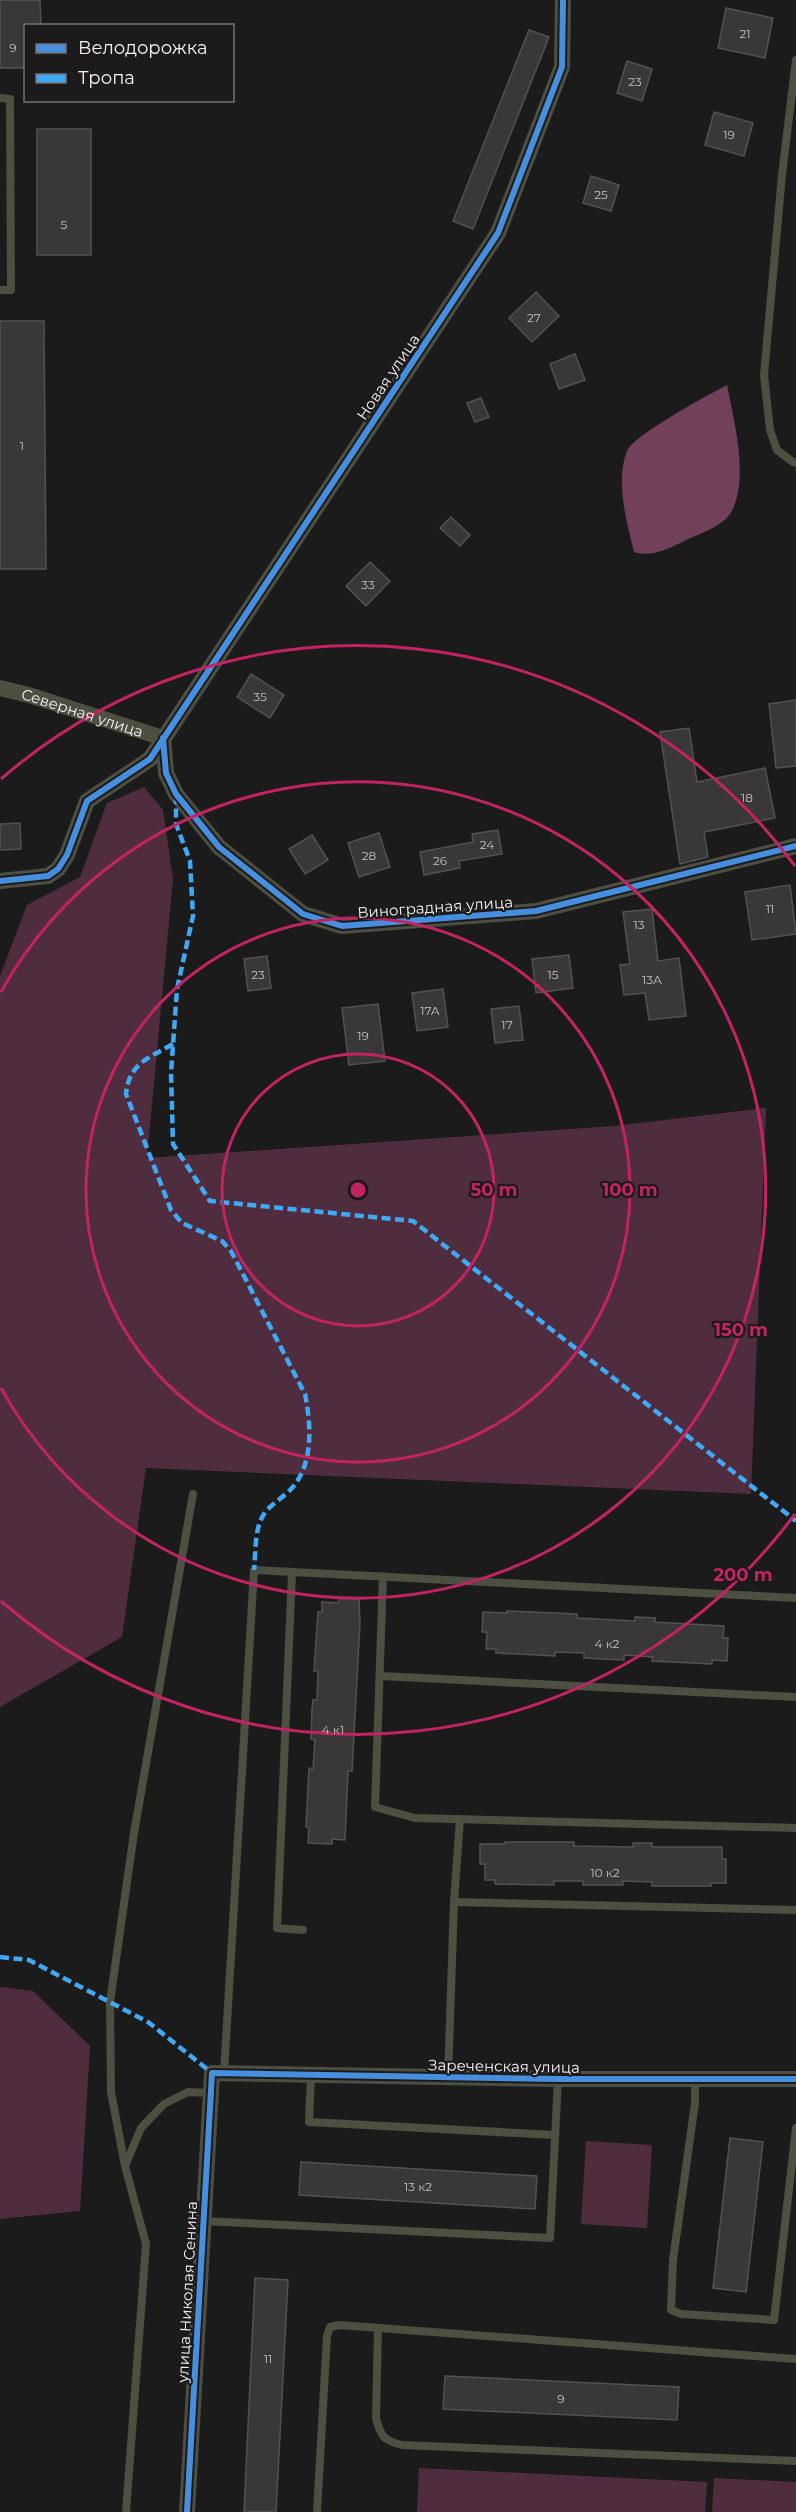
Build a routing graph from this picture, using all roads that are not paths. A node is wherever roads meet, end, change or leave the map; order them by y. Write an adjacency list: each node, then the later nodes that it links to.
1 (563, 0): 7 (street, Новая улица)
2 (796, 60): 5 (lane)
3 (0, 98): 4 (lane)
4 (0, 290)
5 (796, 462)
6 (0, 688): 7 (street, Северная улица)
7 (163, 738): 8 (street, Виноградная улица); 9 (street, Новая улица)
8 (796, 846)
9 (0, 881)
10 (193, 1494): 30 (lane)
11 (292, 1572): 12 (lane); 20 (lane); 21 (lane)
12 (383, 1576): 13 (lane); 14 (lane)
13 (796, 1598)
14 (381, 1676): 15 (lane); 16 (lane)
15 (796, 1697)
16 (459, 1819): 17 (lane); 18 (lane)
17 (796, 1828)
18 (454, 1902): 19 (lane); 23 (lane)
19 (796, 1910)
20 (303, 1930)
21 (218, 2073): 22 (street, Зареченская улица); 27 (street, улица Николая Сенина)
22 (311, 2076): 23 (street, Зареченская улица); 29 (lane)
23 (448, 2077): 24 (street, Зареченская улица)
24 (558, 2079): 25 (street, Зареченская улица); 29 (lane)
25 (695, 2079): 26 (street, Зареченская улица); 28 (lane)
26 (796, 2079)
27 (211, 2093): 30 (lane); 31 (street, улица Николая Сенина)
28 (796, 2128)
29 (555, 2135): 31 (lane)
30 (125, 2166): 35 (lane)
31 (203, 2222): 36 (street, улица Николая Сенина)
32 (378, 2328): 33 (lane); 34 (lane); 37 (lane)
33 (796, 2359)
34 (796, 2461)
35 (126, 2512)
36 (187, 2512)
37 (317, 2512)

